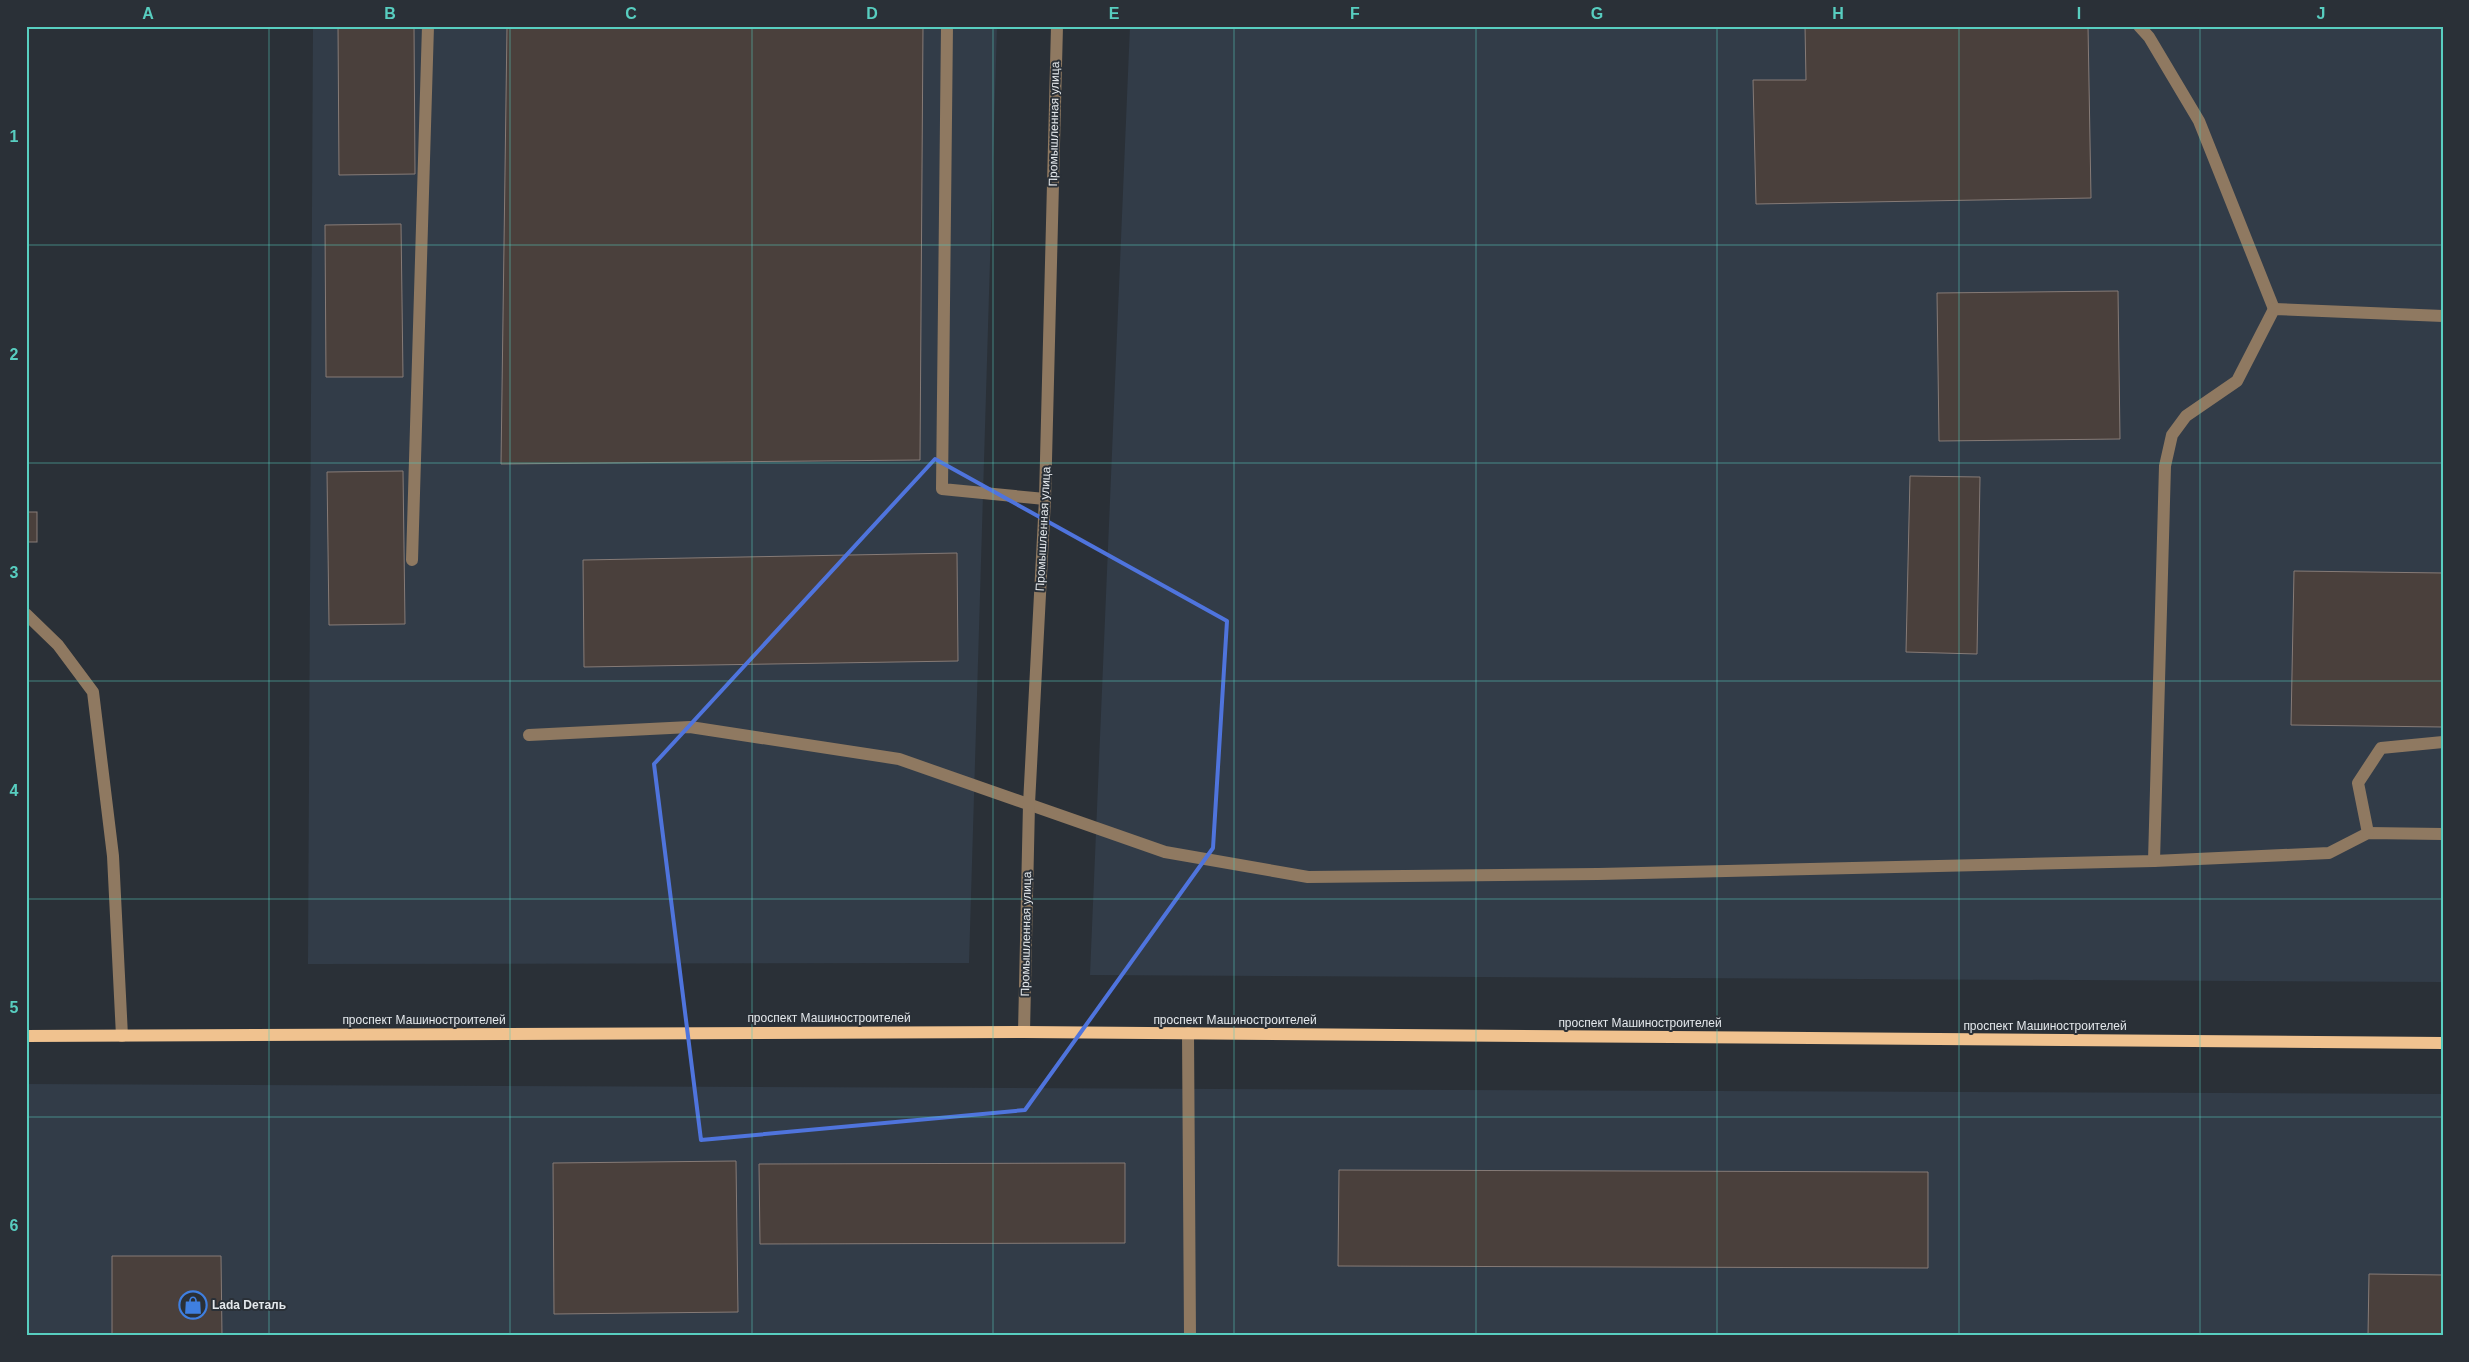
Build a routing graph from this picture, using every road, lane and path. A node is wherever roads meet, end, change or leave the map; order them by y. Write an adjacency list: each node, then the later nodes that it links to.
1 (428, 26): 8 (street)
2 (947, 26): 7 (street)
3 (1057, 26): 7 (street, Промышленная улица)
4 (2140, 26): 5 (street)
5 (2274, 309): 6 (street); 15 (street)
6 (2443, 316)
7 (1045, 499): 12 (street, Промышленная улица)
8 (412, 560)
9 (26, 614): 19 (street)
10 (529, 735): 12 (street)
11 (2443, 742): 13 (street)
12 (1029, 804): 15 (street); 16 (street, Промышленная улица)
13 (2368, 833): 14 (street); 15 (street)
14 (2443, 834)
15 (2154, 861)
16 (1024, 1032): 17 (main road, проспект Машиностроителей); 19 (main road, проспект Машиностроителей)
17 (1188, 1034): 20 (main road, проспект Машиностроителей); 21 (street)
18 (26, 1036): 19 (main road, проспект Машиностроителей)
19 (122, 1036)
20 (2443, 1043)
21 (1190, 1336)

